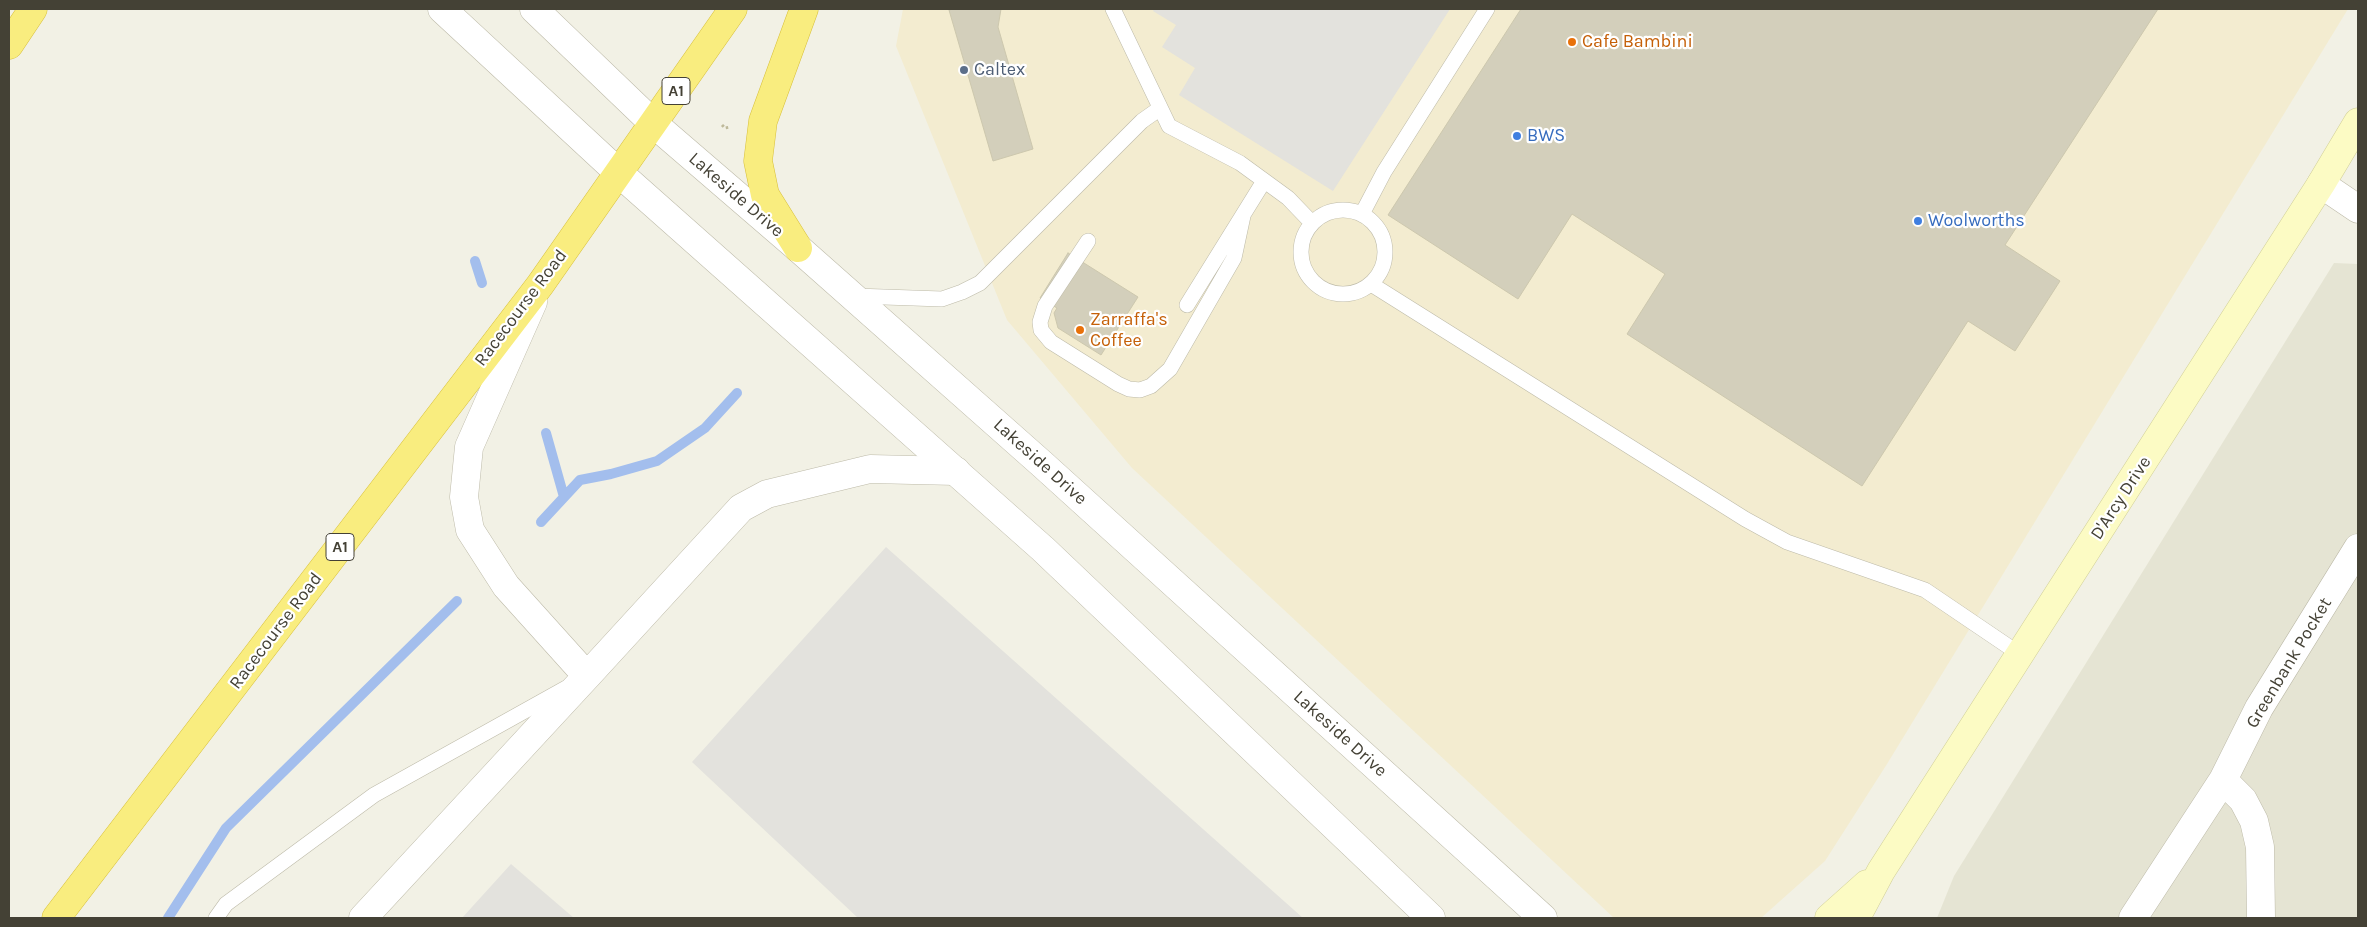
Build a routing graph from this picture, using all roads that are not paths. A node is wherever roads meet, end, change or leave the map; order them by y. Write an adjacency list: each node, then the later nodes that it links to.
1 (32, 9): 8 (highway)
2 (442, 9): 12 (street)
3 (534, 9): 11 (street, Lakeside Drive)
4 (733, 9): 11 (highway, A1)
5 (804, 9): 20 (highway)
6 (1113, 9): 9 (lane)
7 (1487, 9): 16 (lane)
8 (9, 45)
9 (1159, 109): 13 (lane); 23 (lane)
10 (2358, 122): 14 (main road, D'Arcy Drive)
11 (654, 124): 12 (highway, A1); 20 (street, Lakeside Drive)
12 (619, 172): 22 (highway, Racecourse Road / A1); 25 (street)
13 (1264, 181): 17 (lane); 18 (lane)
14 (2321, 184): 15 (street); 27 (main road, D'Arcy Drive)
15 (2358, 209)
16 (1362, 214): 18 (lane); 21 (lane)
17 (1243, 216): 19 (lane); 24 (lane)
18 (1312, 223): 21 (lane)
19 (1088, 241)
20 (798, 248): 23 (street, Lakeside Drive)
21 (1371, 284): 27 (lane)
22 (540, 285): 28 (street); 31 (highway, Racecourse Road / A1)
23 (853, 296): 35 (street, Lakeside Drive)
24 (1187, 305)
25 (956, 472): 28 (street); 34 (street)
26 (2358, 548): 29 (street, Greenbank Pocket)
27 (2021, 655): 30 (main road, D'Arcy Drive)
28 (587, 676): 32 (lane); 33 (street)
29 (2222, 780): 38 (street, Greenbank Pocket); 39 (street)
30 (1881, 871): 36 (main road, D'Arcy Drive); 37 (main road, D'Arcy Drive)
31 (56, 918)
32 (216, 918)
33 (363, 918)
34 (1431, 918)
35 (1544, 918)
36 (1829, 918)
37 (1856, 918)
38 (2133, 918)
39 (2261, 918)

